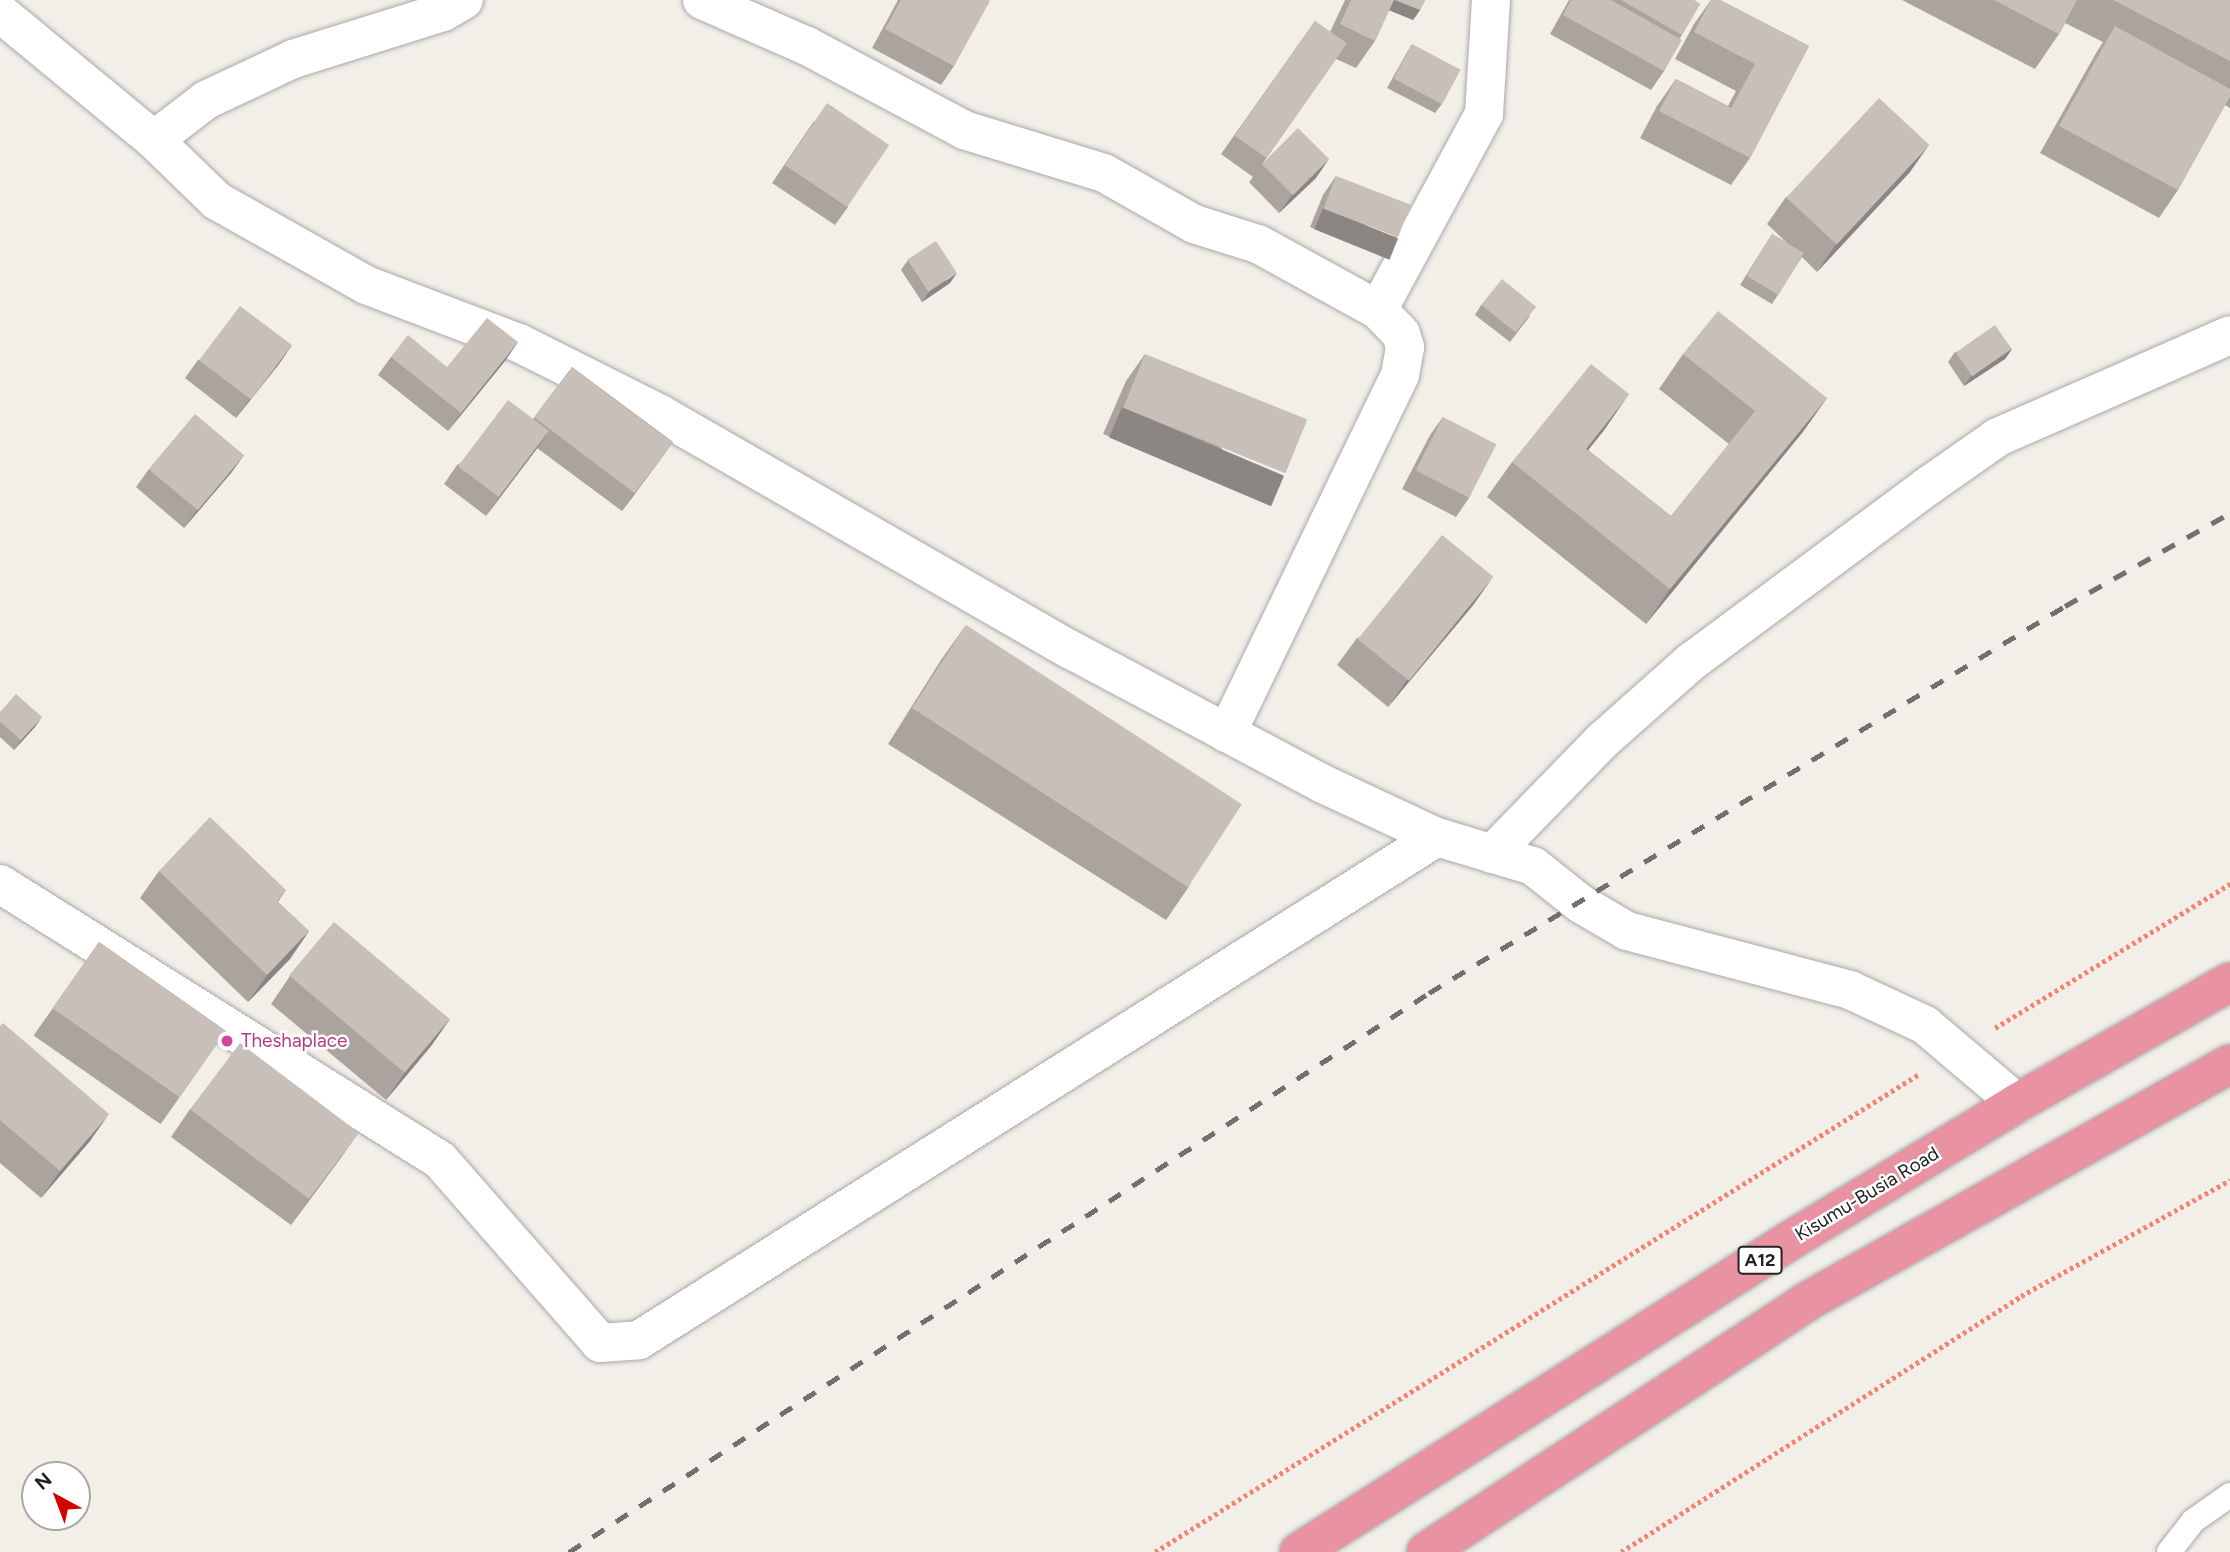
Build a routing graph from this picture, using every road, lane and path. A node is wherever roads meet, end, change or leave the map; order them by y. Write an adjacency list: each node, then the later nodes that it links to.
1 (464, 0): 5 (street)
2 (702, 0): 6 (street)
3 (1491, 0): 6 (street)
4 (0, 13): 5 (street)
5 (154, 140): 8 (street)
6 (1378, 310): 8 (street)
7 (2230, 335): 10 (street)
8 (1227, 733): 9 (street)
9 (1437, 837): 10 (street); 11 (street)
10 (1492, 854): 14 (street)
11 (0, 884)
12 (2230, 884): 14 (path)
13 (2230, 982): 16 (highway, Kisumu-Busia Road / A12)
14 (1958, 1050): 16 (street); 19 (path)
15 (2230, 1064): 21 (highway)
16 (2017, 1103): 20 (highway, Kisumu-Busia Road / A12)
17 (2230, 1180): 22 (path)
18 (2230, 1495): 23 (lane)
19 (1155, 1552)
20 (1299, 1552)
21 (1426, 1552)
22 (1620, 1552)
23 (2169, 1552)

